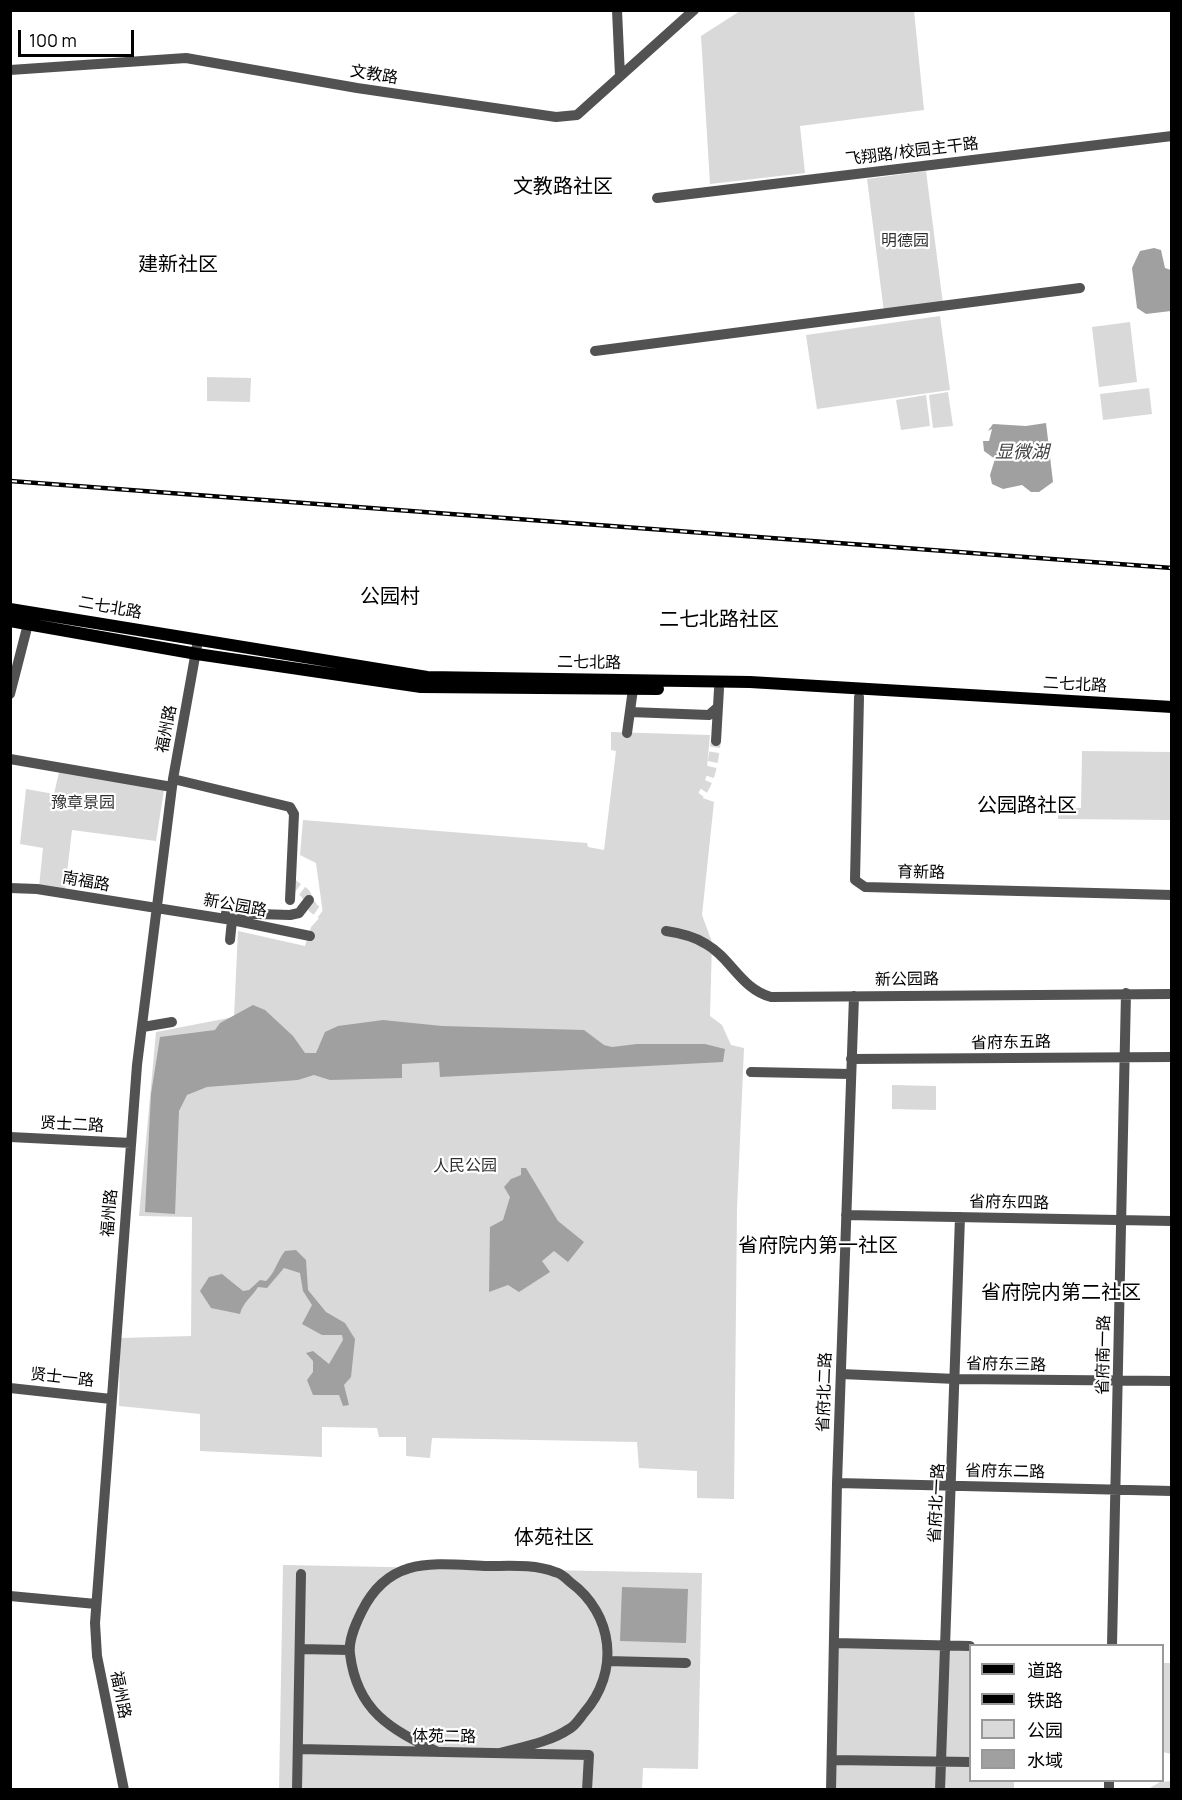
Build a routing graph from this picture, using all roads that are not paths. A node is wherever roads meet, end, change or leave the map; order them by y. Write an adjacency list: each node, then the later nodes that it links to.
1 (617, 10): 4 (street)
2 (694, 10): 4 (street, 文教路)
3 (10, 70): 4 (street, 文教路)
4 (620, 76)
5 (1172, 136): 6 (street, 飞翔路/校园主干路)
6 (657, 198)
7 (1080, 288): 8 (street)
8 (594, 351)
9 (10, 609): 12 (main road, 二七北路)
10 (10, 621): 11 (main road, 二七北路)
11 (27, 624): 13 (main road, 二七北路); 16 (street)
12 (198, 640): 13 (street, 福州路); 19 (main road, 二七北路)
13 (197, 654): 14 (main road, 二七北路); 25 (street, 福州路)
14 (633, 689): 15 (main road, 二七北路); 20 (street)
15 (719, 689): 17 (main road, 二七北路); 18 (street)
16 (10, 693)
17 (859, 697): 21 (main road, 二七北路); 27 (street, 育新路)
18 (718, 707): 20 (street); 23 (street)
19 (1172, 707)
20 (630, 712): 22 (street)
21 (1172, 715)
22 (627, 733)
23 (716, 741)
24 (10, 759): 25 (street)
25 (173, 783): 28 (street); 30 (street, 福州路)
26 (10, 888): 30 (street, 南福路)
27 (1172, 895)
28 (290, 900)
29 (309, 900): 31 (street)
30 (155, 909): 31 (street, 新公园路); 40 (street, 福州路)
31 (181, 912): 32 (street, 新公园路)
32 (232, 920): 34 (street, 新公园路); 35 (street)
33 (666, 931): 38 (street, 新公园路)
34 (310, 936)
35 (230, 940)
36 (1126, 993): 37 (street, 新公园路); 38 (street, 新公园路); 41 (street, 省府南一路)
37 (1172, 994)
38 (854, 996): 43 (street, 省府北二路)
39 (172, 1022): 40 (street)
40 (143, 1027): 47 (street, 福州路)
41 (1126, 1057): 42 (street, 省府东五路); 43 (street, 省府东五路); 50 (street, 省府南一路)
42 (1172, 1057)
43 (851, 1059): 45 (street, 省府北二路)
44 (751, 1072): 45 (street)
45 (851, 1074): 48 (street, 省府北二路)
46 (10, 1137): 47 (street, 贤士二路)
47 (131, 1143): 57 (street, 福州路)
48 (846, 1215): 49 (street, 省府东四路); 52 (street, 省府北二路)
49 (960, 1217): 50 (street, 省府东四路); 53 (street, 省府北一路)
50 (1122, 1220): 51 (street, 省府东四路); 54 (street, 省府南一路)
51 (1172, 1221)
52 (841, 1374): 53 (street, 省府东三路); 58 (street, 省府北二路)
53 (956, 1379): 54 (street, 省府东三路); 59 (street, 省府北一路)
54 (1118, 1382): 55 (street, 省府东三路); 60 (street, 省府南一路)
55 (1172, 1382)
56 (10, 1388): 57 (street, 贤士一路)
57 (111, 1399): 64 (street, 福州路)
58 (837, 1483): 59 (street, 省府东二路); 65 (street, 省府北二路)
59 (953, 1486): 60 (street, 省府东二路); 67 (street, 省府北一路)
60 (1117, 1489): 61 (street, 省府东二路); 66 (street, 省府南一路)
61 (1172, 1491)
62 (301, 1574): 69 (street)
63 (10, 1596): 64 (street)
64 (96, 1604): 79 (street, 福州路)
65 (834, 1643): 67 (street); 76 (street, 省府北二路)
66 (1112, 1644)
67 (945, 1646): 68 (street); 77 (street, 省府北一路)
68 (969, 1647)
69 (300, 1649): 70 (street); 73 (street)
70 (349, 1650): 71 (street); 74 (street)
71 (607, 1661): 72 (street); 75 (street)
72 (686, 1663)
73 (298, 1749): 74 (street, 体苑二路); 80 (street)
74 (438, 1752): 75 (street, 体苑二路)
75 (500, 1753): 81 (street, 体苑二路)
76 (832, 1760): 77 (street); 82 (street, 省府北二路)
77 (941, 1762): 78 (street); 83 (street, 省府北一路)
78 (969, 1762)
79 (124, 1790)
80 (297, 1790)
81 (588, 1790)
82 (831, 1790)
83 (940, 1790)

